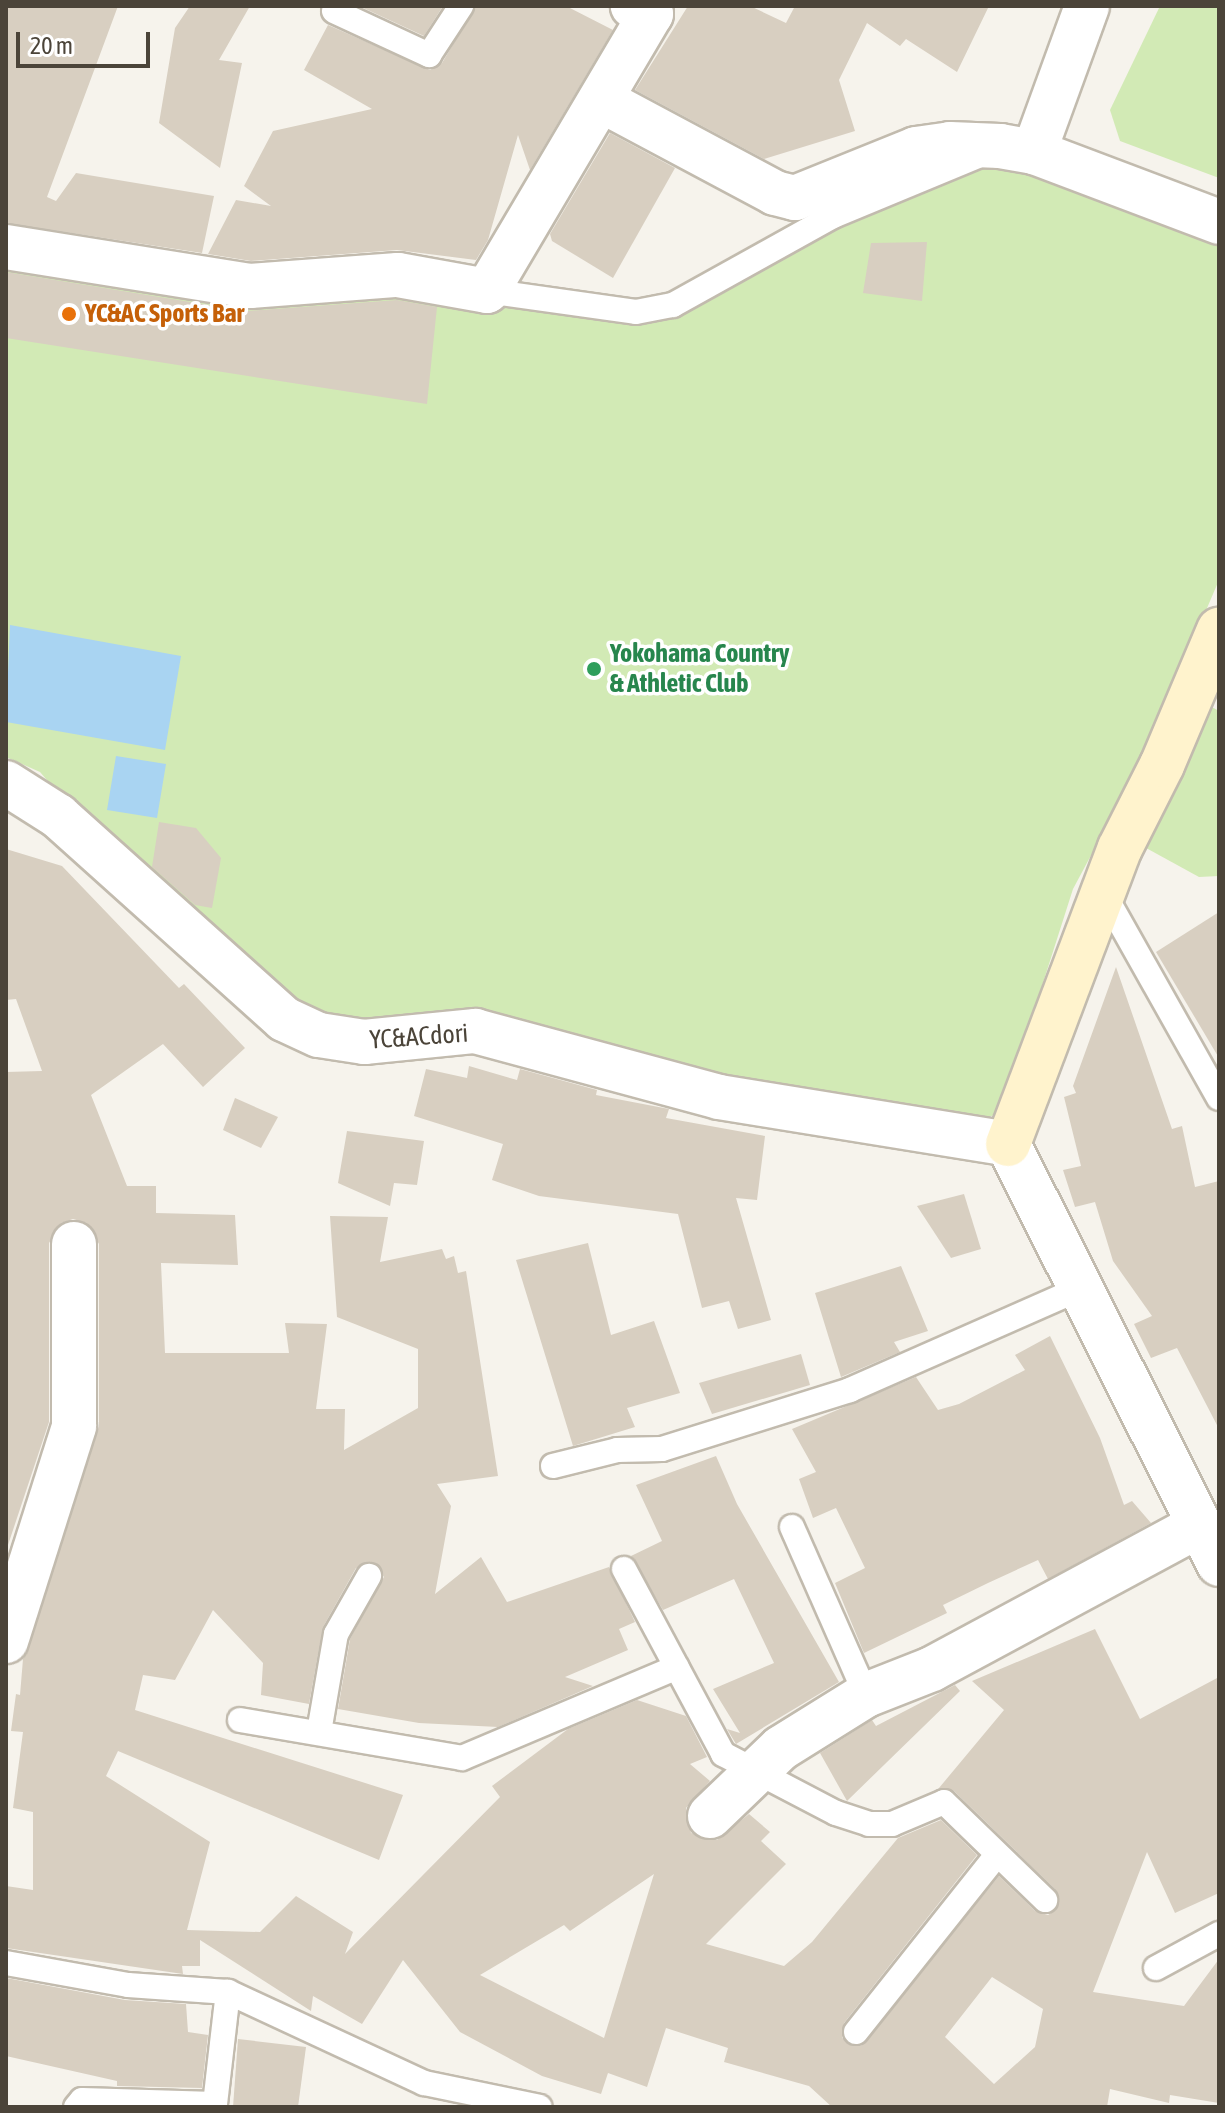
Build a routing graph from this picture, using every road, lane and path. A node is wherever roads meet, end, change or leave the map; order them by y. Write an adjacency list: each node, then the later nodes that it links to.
1 (461, 6): 4 (lane)
2 (633, 6): 5 (street)
3 (1087, 6): 6 (street)
4 (334, 11)
5 (603, 101): 6 (street); 9 (street)
6 (1017, 149): 7 (street); 9 (lane)
7 (1219, 222)
8 (6, 247): 9 (street)
9 (487, 291)
10 (1219, 630): 12 (street)
11 (6, 783): 14 (street, YC&ACdori)
12 (1104, 894): 13 (lane); 14 (street)
13 (1219, 1098)
14 (1008, 1144): 16 (street)
15 (74, 1244): 23 (street)
16 (1079, 1289): 17 (lane); 18 (street)
17 (553, 1466)
18 (1198, 1526): 20 (street); 25 (street)
19 (792, 1527): 25 (lane)
20 (1219, 1564)
21 (624, 1569): 24 (lane)
22 (369, 1576): 27 (lane)
23 (6, 1641)
24 (677, 1667): 27 (lane); 28 (lane)
25 (866, 1695): 28 (street)
26 (240, 1720): 27 (lane)
27 (319, 1732)
28 (754, 1773): 29 (street); 30 (lane)
29 (710, 1816)
30 (995, 1857): 31 (lane); 36 (lane)
31 (1045, 1900)
32 (1219, 1934): 34 (lane)
33 (6, 1963): 35 (lane)
34 (1156, 1968)
35 (228, 1992): 37 (lane); 38 (lane)
36 (856, 2032)
37 (76, 2107)
38 (540, 2107)

